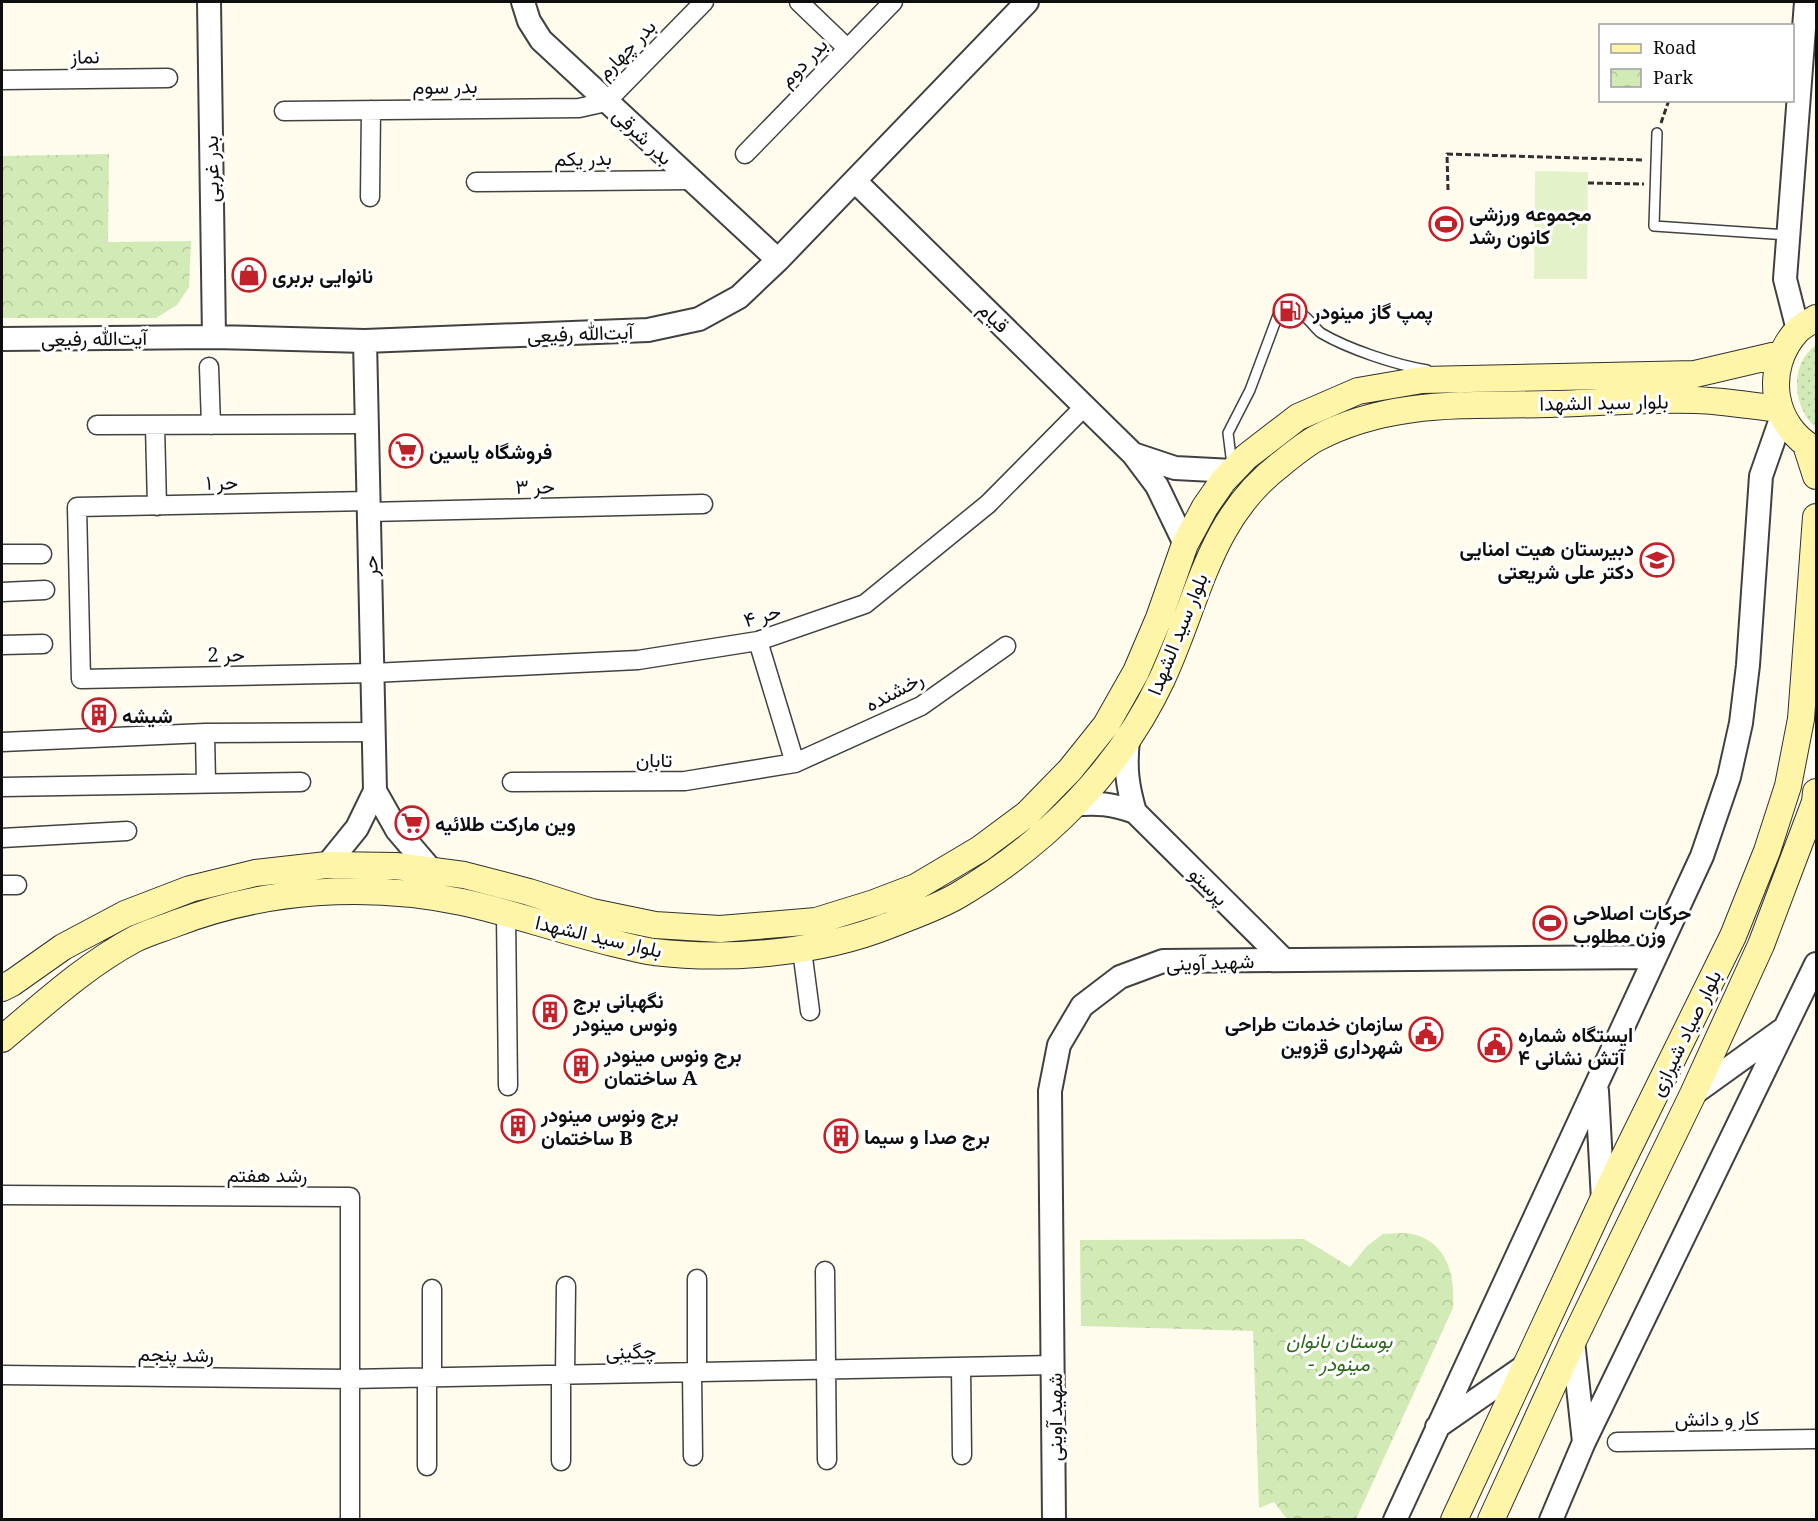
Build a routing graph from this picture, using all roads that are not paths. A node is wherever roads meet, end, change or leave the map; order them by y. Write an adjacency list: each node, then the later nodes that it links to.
1 (209, 2): 23 (street, بدر غربی)
2 (524, 2): 11 (street, بدر شرقی)
3 (704, 2): 11 (street, بدر چهارم)
4 (799, 2): 8 (street)
5 (893, 2): 8 (street, بدر دوم)
6 (1027, 2): 17 (street, آیت‌الله رفیعی)
7 (1806, 2): 20 (street)
8 (847, 48): 15 (street, بدر دوم)
9 (168, 78): 10 (street, نماز)
10 (2, 80)
11 (606, 102): 12 (street, بدر سوم); 16 (street, بدر شرقی)
12 (371, 110): 13 (street, بدر سوم); 19 (street)
13 (284, 111)
14 (1657, 133): 20 (lane)
15 (745, 154)
16 (691, 180): 18 (street, بدر یکم); 21 (street, بدر شرقی)
17 (855, 181): 21 (street, آیت‌الله رفیعی); 29 (street, قیام)
18 (476, 182)
19 (370, 197)
20 (1788, 235): 22 (street)
21 (778, 260): 25 (street, آیت‌الله رفیعی)
22 (1807, 324): 26 (main road)
23 (214, 337): 24 (street, آیت‌الله رفیعی); 25 (street, آیت‌الله رفیعی)
24 (2, 339)
25 (365, 341): 31 (street, حر)
26 (1781, 354): 28 (main road, بلوار سید الشهدا); 30 (main road)
27 (209, 367): 33 (street)
28 (1519, 377): 37 (main road, بلوار سید الشهدا); 37 (lane)
29 (1085, 406): 36 (street, قیام); 48 (street, حر ۴)
30 (1781, 412): 35 (main road); 56 (main road, بلوار سید الشهدا); 76 (street)
31 (367, 424): 33 (street); 41 (street, حر)
32 (97, 425): 34 (street)
33 (211, 425): 34 (street)
34 (156, 426): 40 (street)
35 (1811, 447): 38 (main road)
36 (1133, 454): 37 (street, قیام); 43 (street, قیام)
37 (1233, 471): 43 (main road, بلوار سید الشهدا)
38 (1816, 476)
39 (703, 504): 41 (street, حر ۳)
40 (158, 506): 41 (street, حر ۱); 53 (street, حر ۱)
41 (369, 506): 52 (street, حر)
42 (1816, 517): 87 (main road, بلوار صیاد شیرازی)
43 (1185, 544): 71 (main road, بلوار سید الشهدا)
44 (2, 554): 45 (street)
45 (42, 554)
46 (45, 590): 47 (street)
47 (2, 592)
48 (758, 641): 52 (street, حر ۴); 58 (street)
49 (43, 644): 50 (street)
50 (2, 645)
51 (1006, 646): 58 (street, رخشنده)
52 (373, 673): 53 (street, حر 2); 54 (street, حر)
53 (81, 679)
54 (374, 732): 55 (street); 63 (street, حر)
55 (205, 733): 57 (street); 61 (street)
56 (1128, 740): 65 (main road, بلوار سید الشهدا); 66 (street)
57 (2, 742)
58 (795, 763): 60 (street, تابان)
59 (301, 782): 61 (street)
60 (512, 782)
61 (206, 783): 62 (street)
62 (2, 787)
63 (375, 791): 69 (street, حر); 70 (street, حر)
64 (1816, 792): 85 (main road, بلوار صیاد شیرازی)
65 (1073, 805): 66 (street, پرستو); 74 (main road, بلوار سید الشهدا)
66 (1135, 812): 77 (street, پرستو)
67 (128, 831): 68 (street)
68 (2, 838)
69 (327, 865): 70 (main road, بلوار سید الشهدا); 79 (main road, بلوار سید الشهدا)
70 (432, 871): 73 (main road, بلوار سید الشهدا)
71 (841, 913): 73 (main road, بلوار سید الشهدا); 74 (main road)
72 (506, 914): 75 (main road, بلوار سید الشهدا); 82 (main road, بلوار سید الشهدا); 83 (street)
73 (782, 923): 75 (main road)
74 (850, 938): 75 (main road, بلوار سید الشهدا)
75 (794, 950): 80 (street)
76 (1654, 957): 77 (street, شهید آوینی); 84 (street)
77 (1284, 960): 93 (street, شهید آوینی)
78 (1816, 964): 81 (street)
79 (2, 988)
80 (810, 1011)
81 (1784, 1028): 85 (street); 104 (street)
82 (2, 1039)
83 (508, 1086)
84 (1597, 1086): 87 (street); 102 (street)
85 (1693, 1094): 92 (main road, بلوار صیاد شیرازی)
86 (2, 1195): 101 (street, رشد هفتم)
87 (1603, 1200): 94 (main road, بلوار صیاد شیرازی)
88 (825, 1271): 96 (street)
89 (697, 1279): 97 (street)
90 (566, 1286): 99 (street)
91 (432, 1289): 100 (street)
92 (1573, 1341): 104 (street); 116 (main road, بلوار صیاد شیرازی)
93 (1054, 1365): 95 (street, چگینی); 113 (street, شهید آوینی)
94 (1525, 1366): 102 (street); 115 (main road, بلوار صیاد شیرازی)
95 (961, 1367): 96 (street, چگینی); 106 (street)
96 (825, 1370): 97 (street, چگینی); 108 (street)
97 (695, 1372): 99 (street, چگینی); 107 (street)
98 (2, 1374): 101 (street, رشد پنجم)
99 (563, 1375): 100 (street, چگینی); 109 (street)
100 (429, 1377): 101 (street, چگینی); 110 (street)
101 (350, 1379): 112 (street)
102 (1437, 1427): 114 (street)
103 (1816, 1439): 105 (street, کار و دانش)
104 (1584, 1442): 111 (street)
105 (1617, 1442)
106 (962, 1455)
107 (693, 1456)
108 (826, 1460)
109 (561, 1461)
110 (427, 1466)
111 (1562, 1497): 117 (street); 118 (street)
112 (350, 1520)
113 (1054, 1520)
114 (1395, 1520)
115 (1454, 1520)
116 (1491, 1520)
117 (1551, 1520)
118 (1570, 1520)

